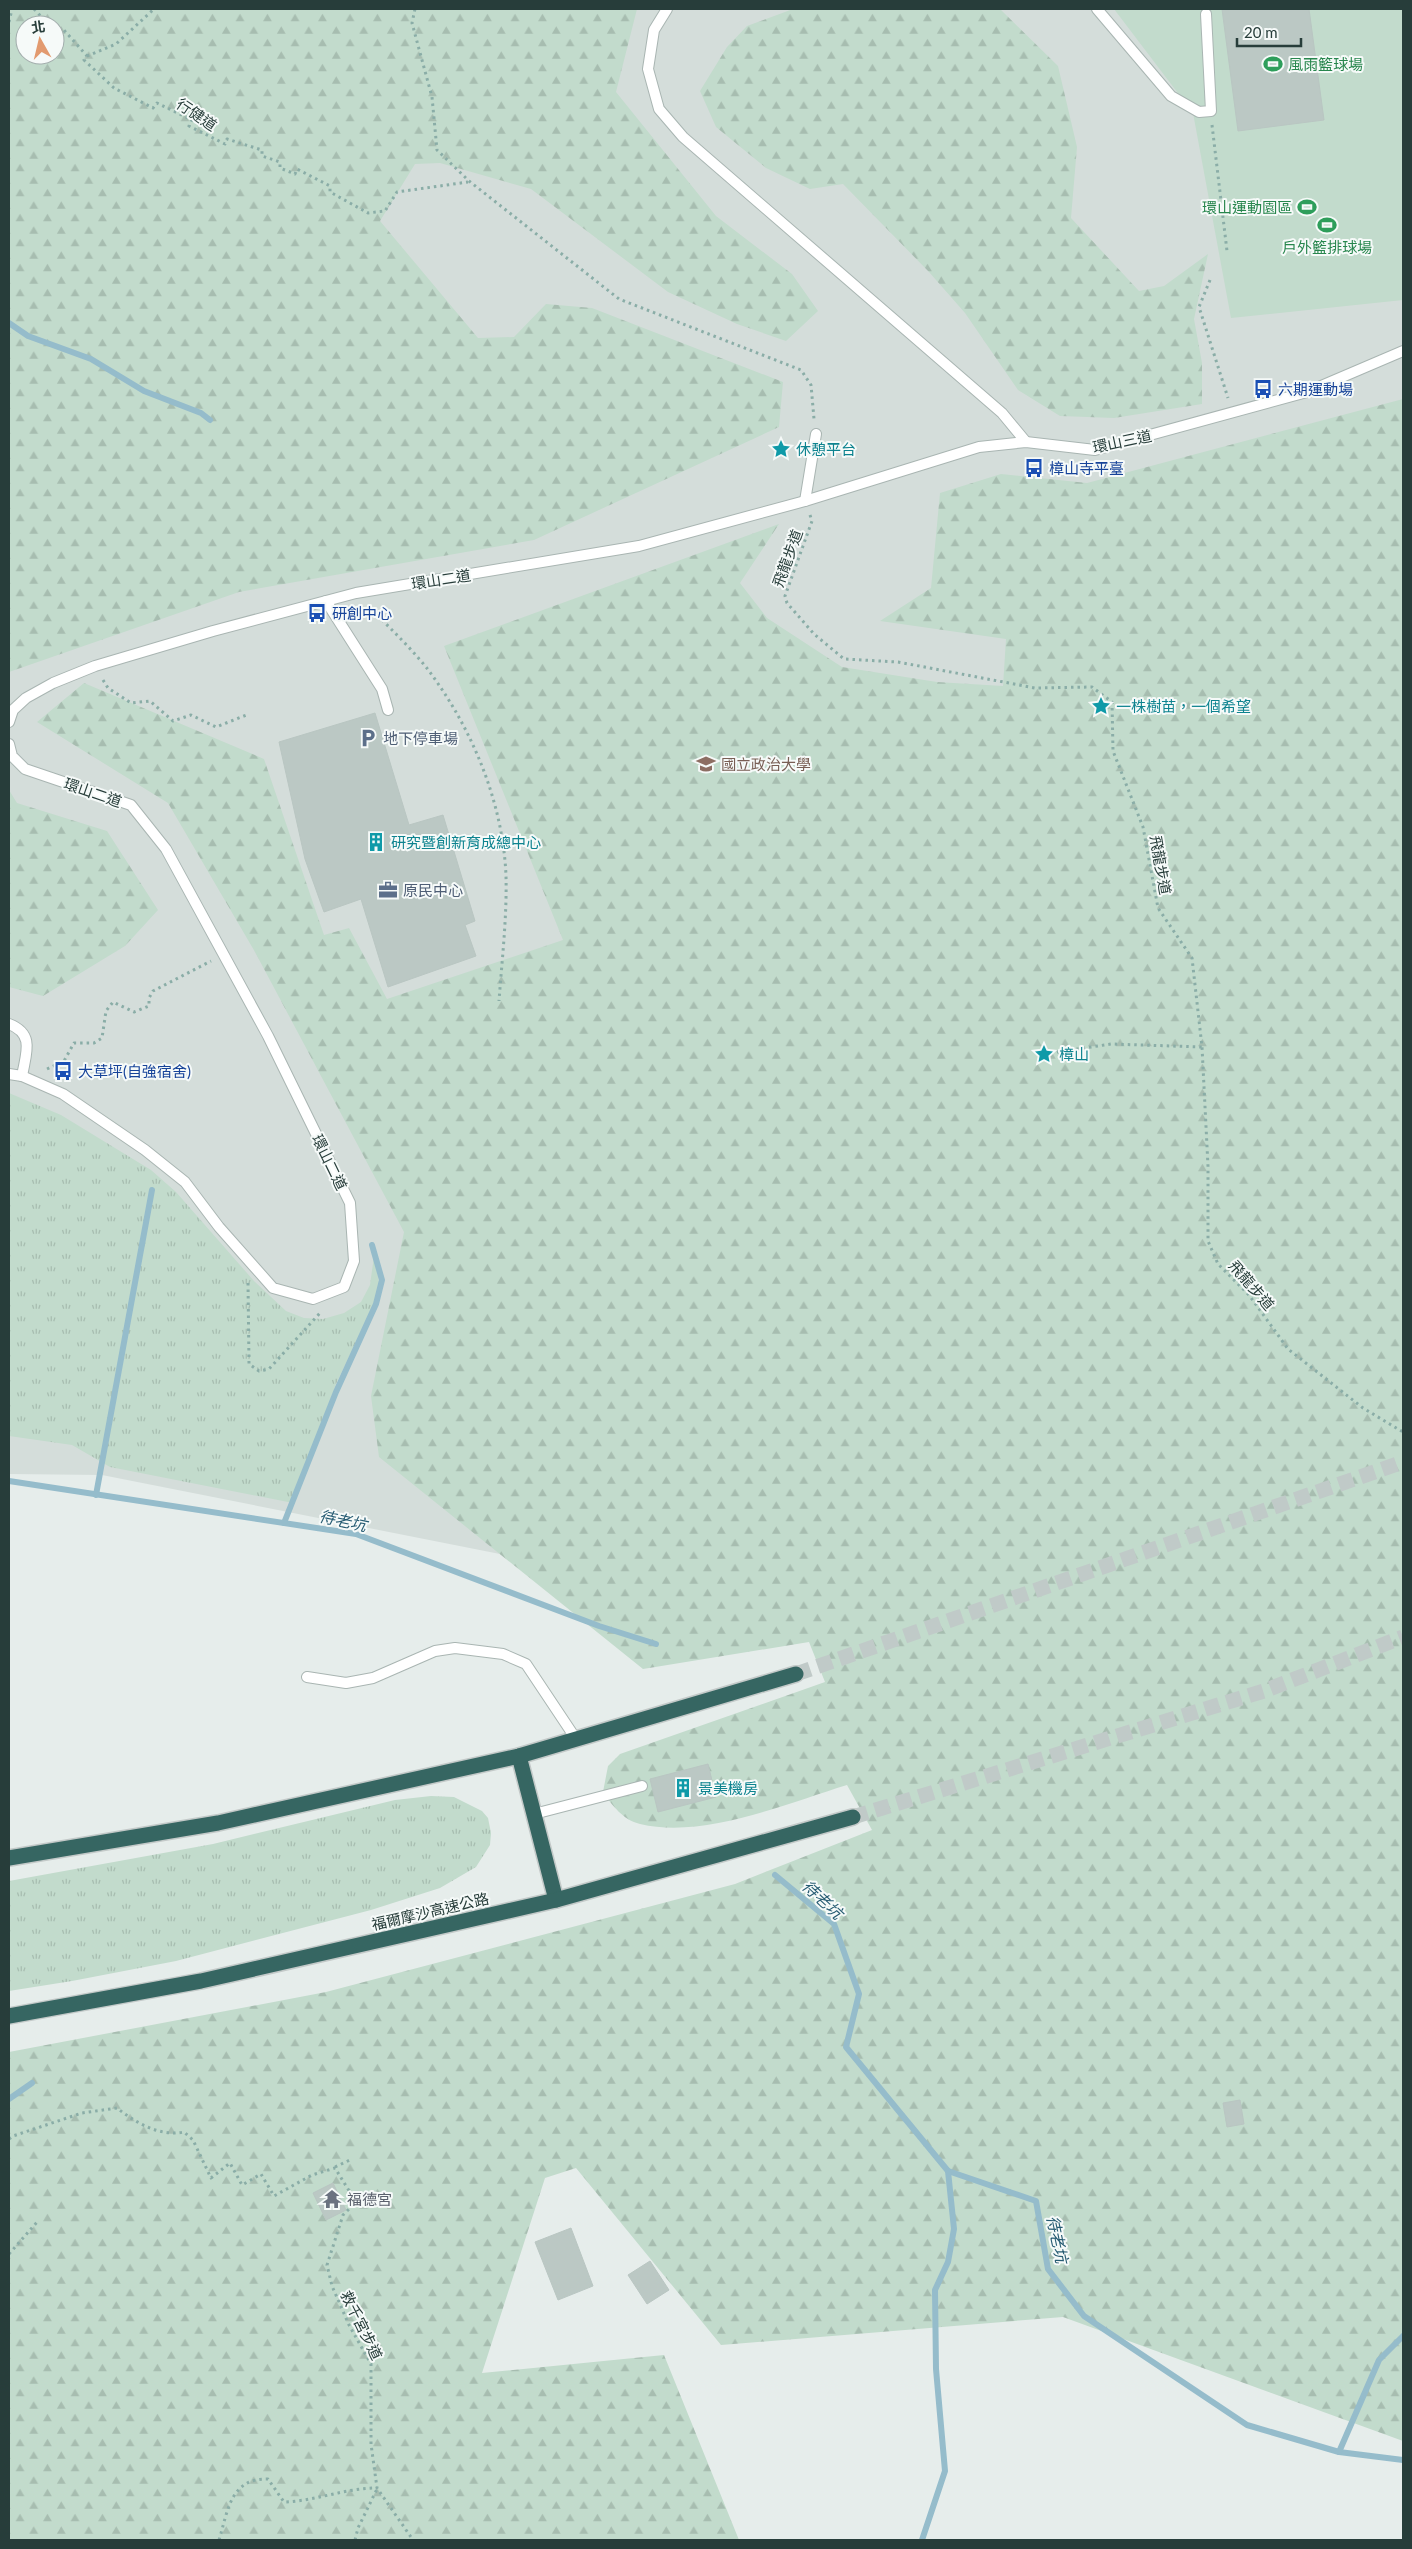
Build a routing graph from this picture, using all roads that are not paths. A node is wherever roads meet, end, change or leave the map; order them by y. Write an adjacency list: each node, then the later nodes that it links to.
1 (667, 9): 6 (lane)
2 (1097, 9): 3 (lane)
3 (1206, 14)
4 (1403, 351): 6 (lane, 環山三道)
5 (816, 434): 7 (lane)
6 (1026, 442): 7 (lane, 環山三道)
7 (805, 501): 8 (lane, 環山二道)
8 (326, 601): 9 (lane); 10 (lane, 環山二道)
9 (388, 710)
10 (9, 722)
11 (9, 744): 14 (lane, 環山二道)
12 (9, 1024): 14 (lane)
13 (9, 1074): 14 (lane)
14 (22, 1076)
15 (796, 1674): 17 (highway)
16 (307, 1677): 17 (lane)
17 (576, 1739): 18 (highway)
18 (519, 1756): 20 (highway); 22 (highway)
19 (642, 1786): 20 (lane)
20 (534, 1814): 23 (highway)
21 (853, 1817): 23 (highway, 福爾摩沙高速公路)
22 (9, 1858)
23 (556, 1900): 24 (highway, 福爾摩沙高速公路)
24 (9, 2016)

